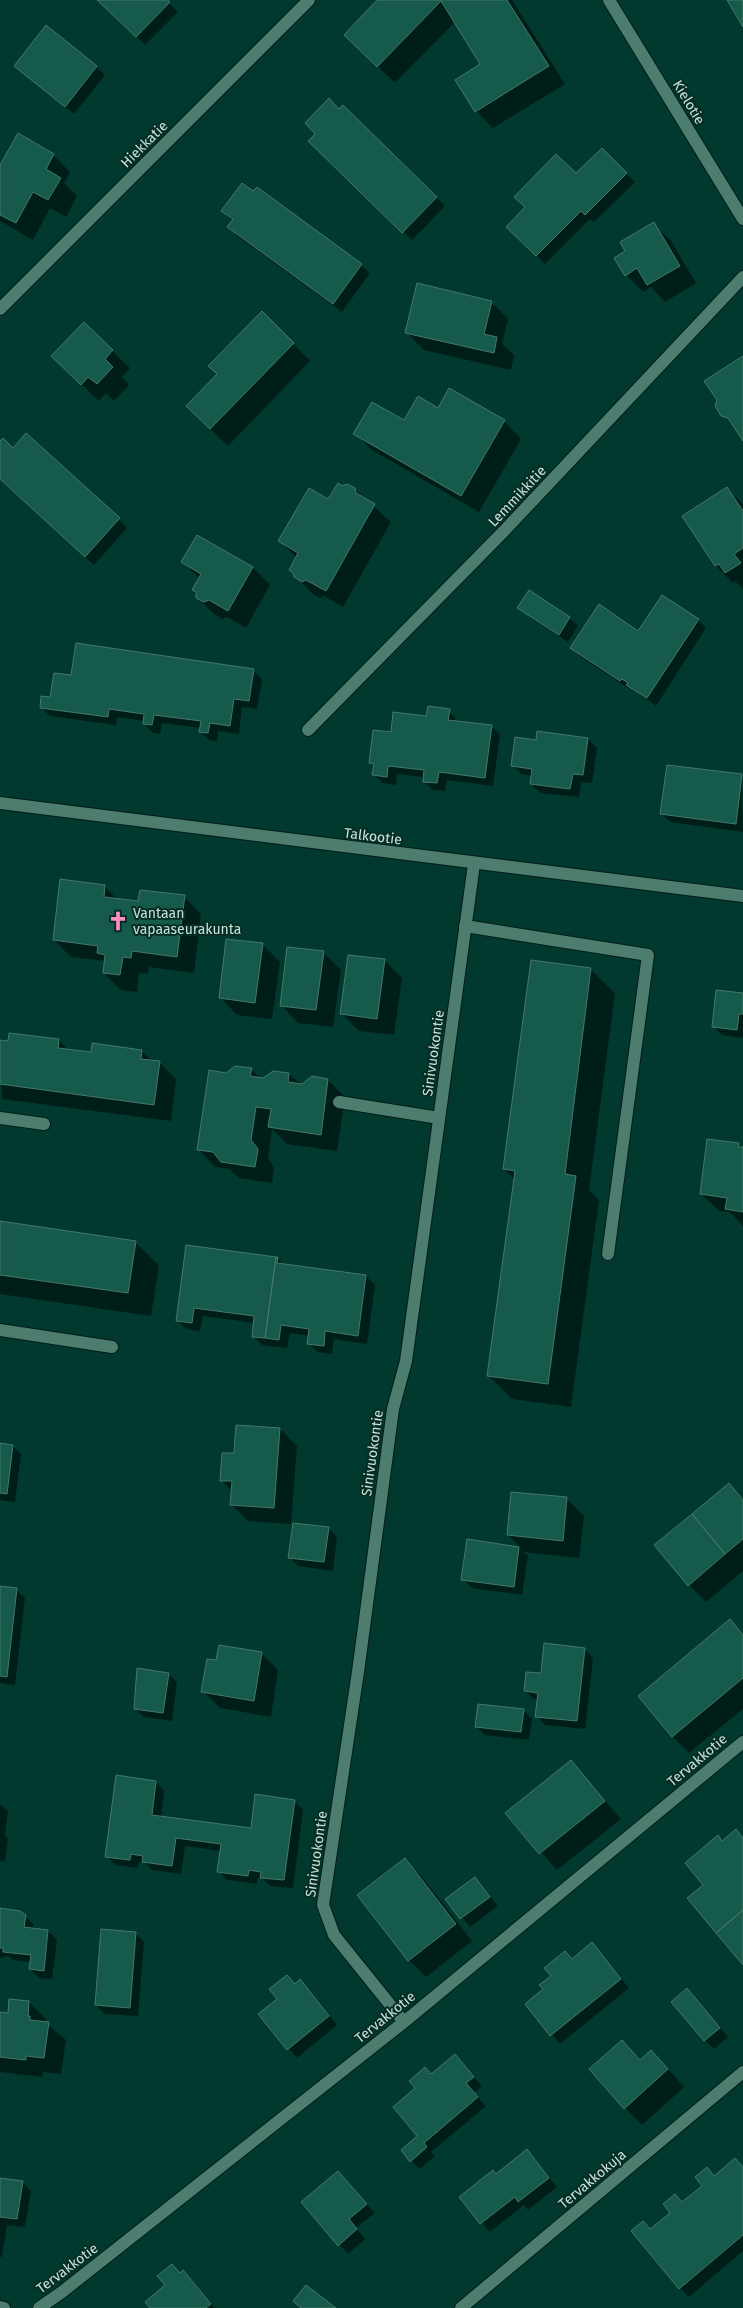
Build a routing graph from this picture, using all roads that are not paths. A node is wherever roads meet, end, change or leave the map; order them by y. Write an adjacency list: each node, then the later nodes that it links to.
1 (309, 0): 5 (street, Hiekkatie)
2 (610, 0): 3 (street, Kielotie)
3 (743, 218)
4 (743, 277): 6 (street, Lemmikkitie)
5 (0, 309)
6 (308, 730)
7 (0, 803): 8 (street, Talkootie)
8 (474, 864): 9 (street, Talkootie); 10 (street, Sinivuokontie)
9 (743, 896)
10 (465, 926): 13 (street, Sinivuokontie); 15 (street)
11 (340, 1102): 13 (street)
12 (0, 1118): 14 (street)
13 (439, 1118): 19 (street, Sinivuokontie)
14 (44, 1124)
15 (608, 1254)
16 (0, 1330): 17 (street)
17 (112, 1347)
18 (743, 1742): 19 (street, Tervakkotie)
19 (404, 2022): 21 (street, Tervakkotie)
20 (743, 2072): 22 (street, Tervakkokuja)
21 (39, 2308)
22 (461, 2308)

